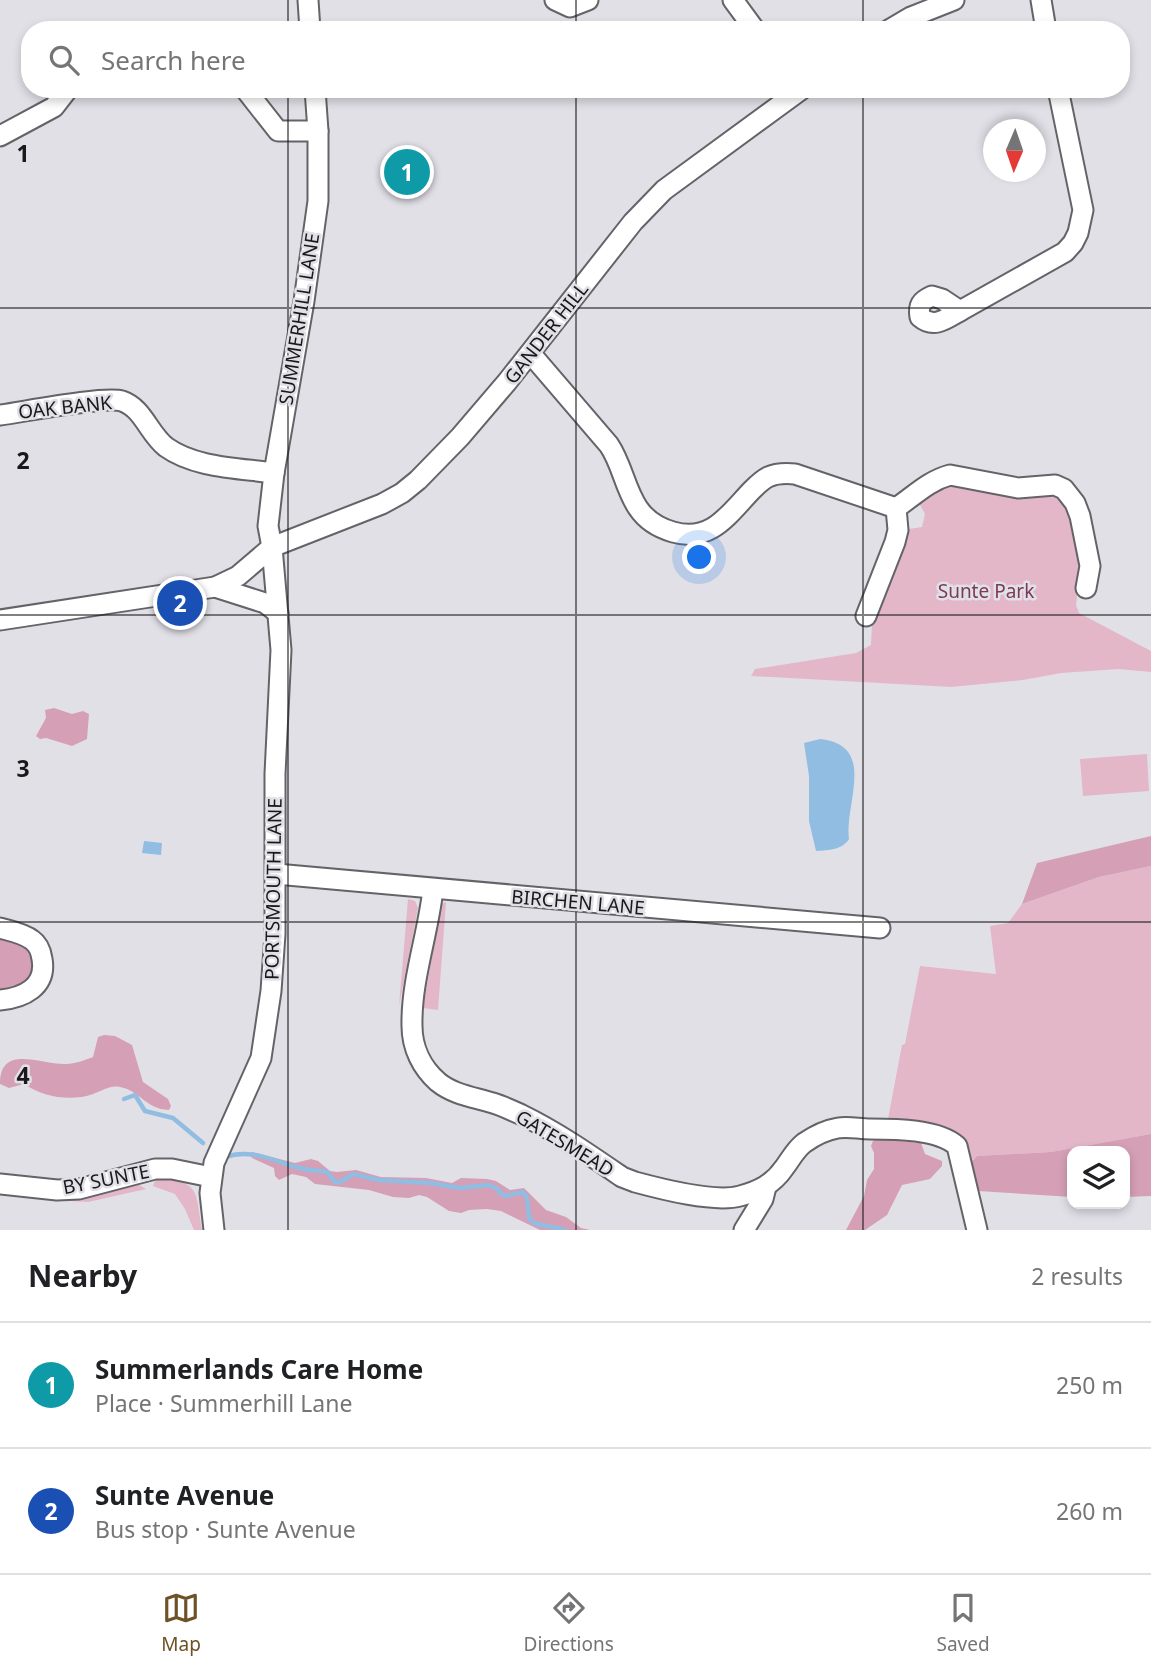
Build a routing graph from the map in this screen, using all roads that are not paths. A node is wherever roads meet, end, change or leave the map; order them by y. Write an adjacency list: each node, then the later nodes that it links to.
1 (307, 0): 7 (street)
2 (555, 0): 3 (street)
3 (588, 0)
4 (733, 0): 8 (street)
5 (954, 0): 9 (street)
6 (1041, 0): 10 (street)
7 (309, 21)
8 (748, 21)
9 (904, 21)
10 (1044, 21)
11 (61, 98): 17 (street)
12 (252, 98): 16 (street)
13 (316, 98): 16 (street, SUMMERHILL LANE)
14 (789, 98): 19 (street, GANDER HILL)
15 (1060, 98): 18 (street)
16 (318, 131): 21 (street, SUMMERHILL LANE)
17 (0, 136)
18 (960, 311)
19 (531, 354): 22 (street); 23 (street, GANDER HILL)
20 (0, 415): 21 (street, OAK BANK)
21 (274, 473): 23 (street, SUMMERHILL LANE)
22 (896, 508): 25 (street); 27 (street)
23 (272, 547): 24 (street, GANDER HILL); 26 (street, PORTSMOUTH LANE)
24 (215, 587): 26 (street); 28 (street)
25 (1086, 587)
26 (278, 613): 29 (street, PORTSMOUTH LANE)
27 (866, 616)
28 (0, 620)
29 (276, 874): 30 (street, BIRCHEN LANE); 34 (street, PORTSMOUTH LANE)
30 (433, 889): 32 (street, BIRCHEN LANE); 37 (street, GATESMEAD)
31 (0, 928): 33 (street)
32 (880, 928)
33 (0, 1000)
34 (211, 1177): 35 (street, BY SUNTE); 38 (street, PORTSMOUTH LANE)
35 (0, 1184)
36 (766, 1187): 37 (street, GATESMEAD); 39 (street); 40 (street)
37 (729, 1198): 39 (street)
38 (213, 1225)
39 (745, 1228)
40 (977, 1230)

